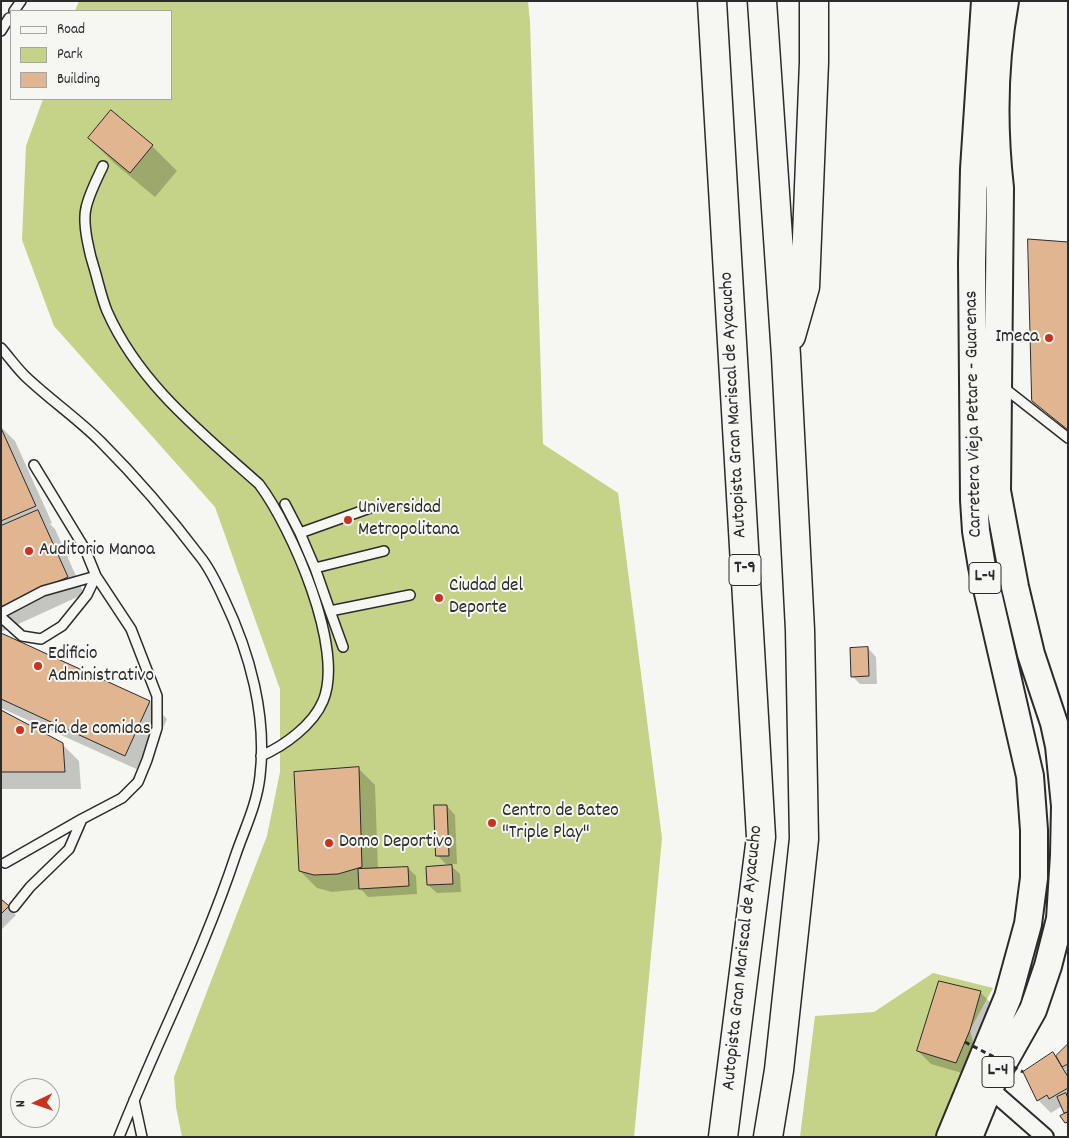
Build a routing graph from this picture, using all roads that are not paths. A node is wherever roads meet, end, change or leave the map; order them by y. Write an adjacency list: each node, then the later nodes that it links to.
1 (712, 1): 35 (highway, Autopista Gran Mariscal de Ayacucho / T-9)
2 (762, 1): 10 (highway)
3 (814, 1): 10 (highway)
4 (985, 1): 37 (main road, Carretera Vieja Petare - Guarenas / L-4)
5 (1005, 1): 11 (main road, Carretera Vieja Petare - Guarenas / L-4)
6 (10, 17): 7 (lane)
7 (1, 31)
8 (103, 166): 26 (lane)
9 (1, 348): 26 (lane)
10 (786, 356): 36 (highway)
11 (999, 384): 12 (lane); 25 (main road, Carretera Vieja Petare - Guarenas / L-4)
12 (1068, 438)
13 (34, 464): 19 (lane)
14 (285, 504): 16 (lane)
15 (370, 508): 16 (lane)
16 (300, 533): 18 (lane)
17 (384, 551): 18 (lane)
18 (315, 568): 21 (lane)
19 (96, 576): 22 (lane); 23 (lane); 27 (lane)
20 (410, 595): 21 (lane)
21 (330, 611): 24 (lane)
22 (1, 613)
23 (1, 617)
24 (343, 647)
25 (1065, 751): 30 (main road, Carretera Vieja Petare - Guarenas / L-4)
26 (262, 756): 32 (lane)
27 (82, 818): 28 (lane); 29 (lane)
28 (5, 863)
29 (14, 907)
30 (1064, 917): 31 (main road, L-4)
31 (989, 1088): 38 (main road, L-4); 39 (street)
32 (134, 1100): 33 (lane); 34 (lane)
33 (119, 1137)
34 (142, 1137)
35 (724, 1137)
36 (768, 1137)
37 (950, 1137)
38 (969, 1137)
39 (1045, 1137)

